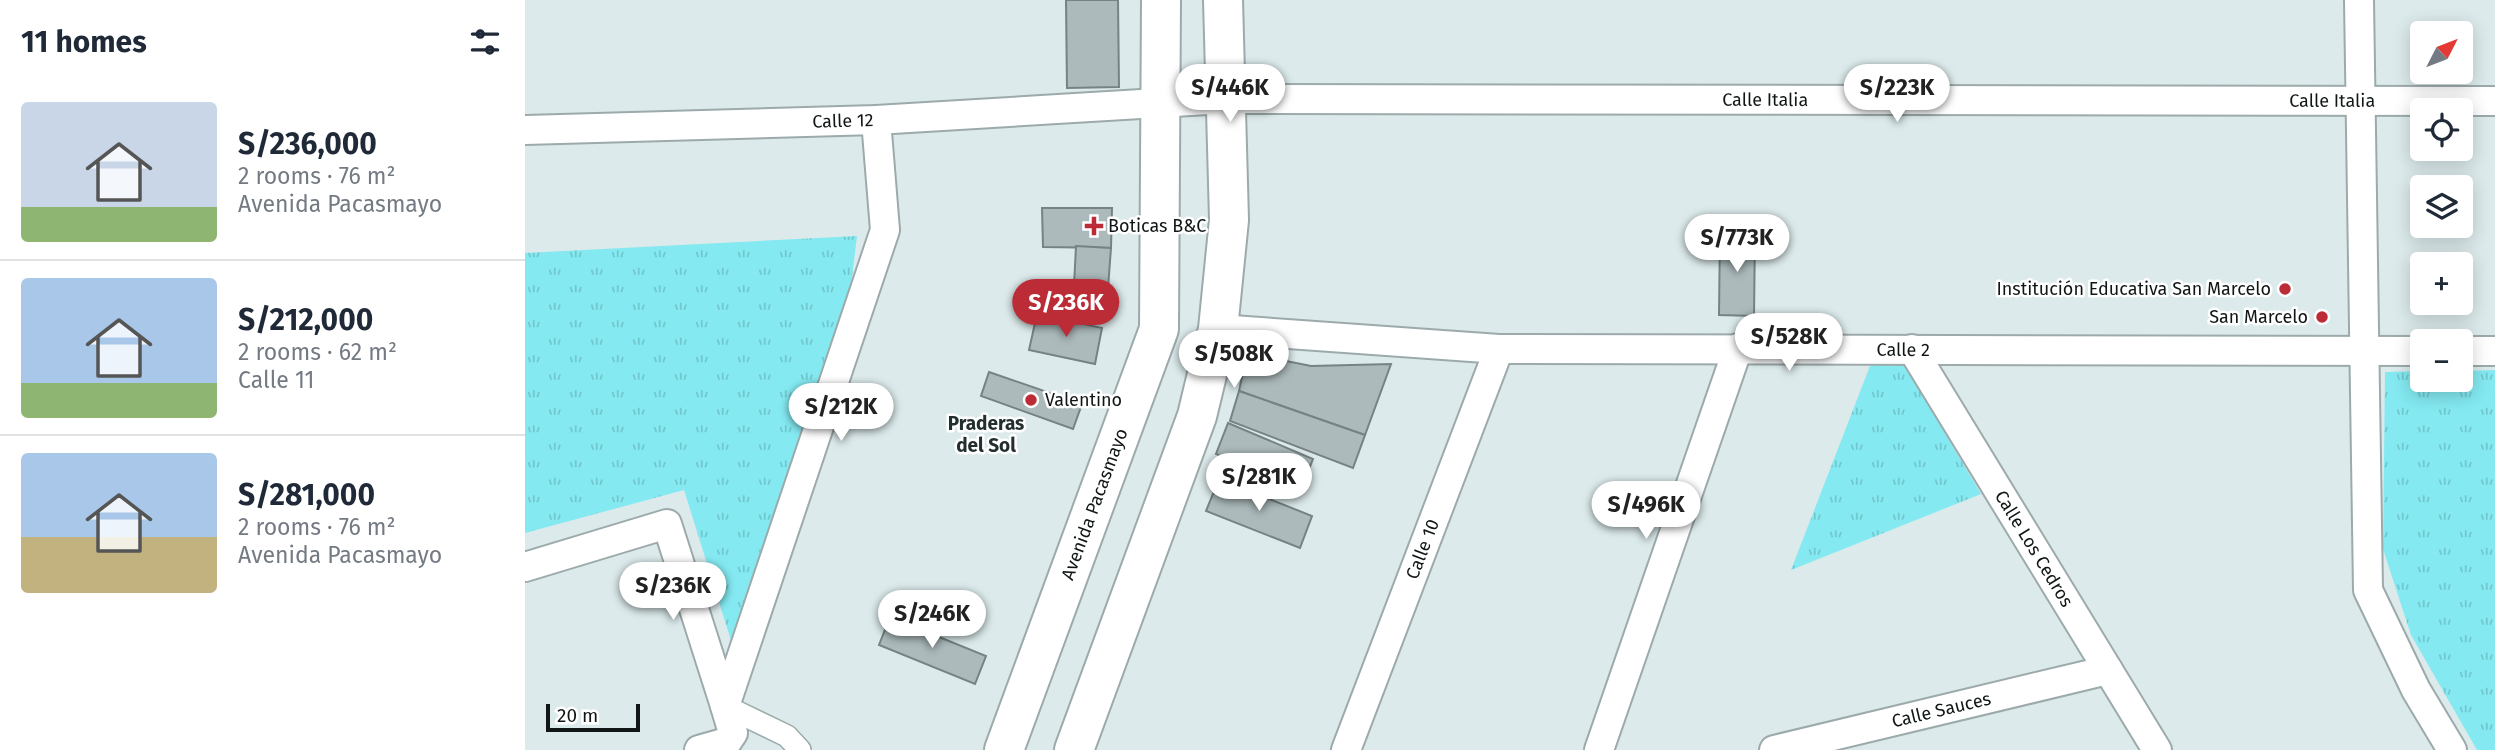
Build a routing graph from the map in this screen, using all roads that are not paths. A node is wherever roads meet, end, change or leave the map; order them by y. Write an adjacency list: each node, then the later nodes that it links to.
1 (1161, 0): 7 (main road, Avenida Pacasmayo)
2 (1223, 0): 4 (main road)
3 (2359, 0): 6 (street)
4 (1224, 99): 6 (street, Calle Italia); 7 (street, Calle Italia); 10 (main road)
5 (2495, 101): 6 (street, Calle Italia)
6 (2358, 102): 14 (street)
7 (1161, 104): 8 (street, Calle 12); 23 (main road, Avenida Pacasmayo)
8 (876, 120): 9 (street, Calle 12); 20 (street)
9 (525, 130)
10 (1219, 329): 12 (street, Calle 2); 24 (main road)
11 (1738, 348): 12 (street, Calle 2); 13 (street, Calle 2); 26 (street)
12 (1499, 349): 25 (street, Calle 10)
13 (1912, 349): 14 (street, Calle 2); 19 (street, Calle Los Cedros)
14 (2362, 351): 15 (street, Calle 2); 29 (street)
15 (2410, 351)
16 (2473, 351): 17 (street)
17 (2495, 351)
18 (525, 567): 20 (street)
19 (2108, 670): 27 (street, Calle Sauces); 28 (street, Calle Los Cedros)
20 (726, 706): 21 (street); 22 (street)
21 (699, 750)
22 (800, 750)
23 (1004, 750)
24 (1074, 750)
25 (1346, 750)
26 (1599, 750)
27 (1774, 750)
28 (2157, 750)
29 (2452, 750)

